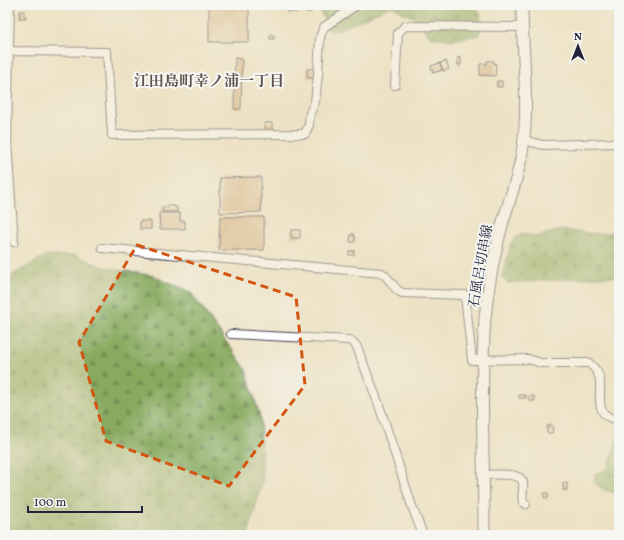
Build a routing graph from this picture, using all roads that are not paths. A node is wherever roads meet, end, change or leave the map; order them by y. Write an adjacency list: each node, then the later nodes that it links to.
1 (10, 5): 5 (street)
2 (357, 5): 5 (street)
3 (522, 5): 4 (main road, 石風呂切串線)
4 (522, 27): 6 (street); 7 (main road, 石風呂切串線)
5 (10, 51): 8 (street)
6 (395, 85)
7 (524, 140): 9 (street); 13 (main road, 石風呂切串線)
8 (6, 142): 10 (street)
9 (619, 143)
10 (14, 242)
11 (102, 248): 13 (street)
12 (231, 334): 17 (street)
13 (484, 359): 14 (street); 15 (main road, 石風呂切串線)
14 (619, 419)
15 (484, 475): 16 (street); 18 (main road, 石風呂切串線)
16 (526, 504)
17 (423, 535)
18 (484, 535)

